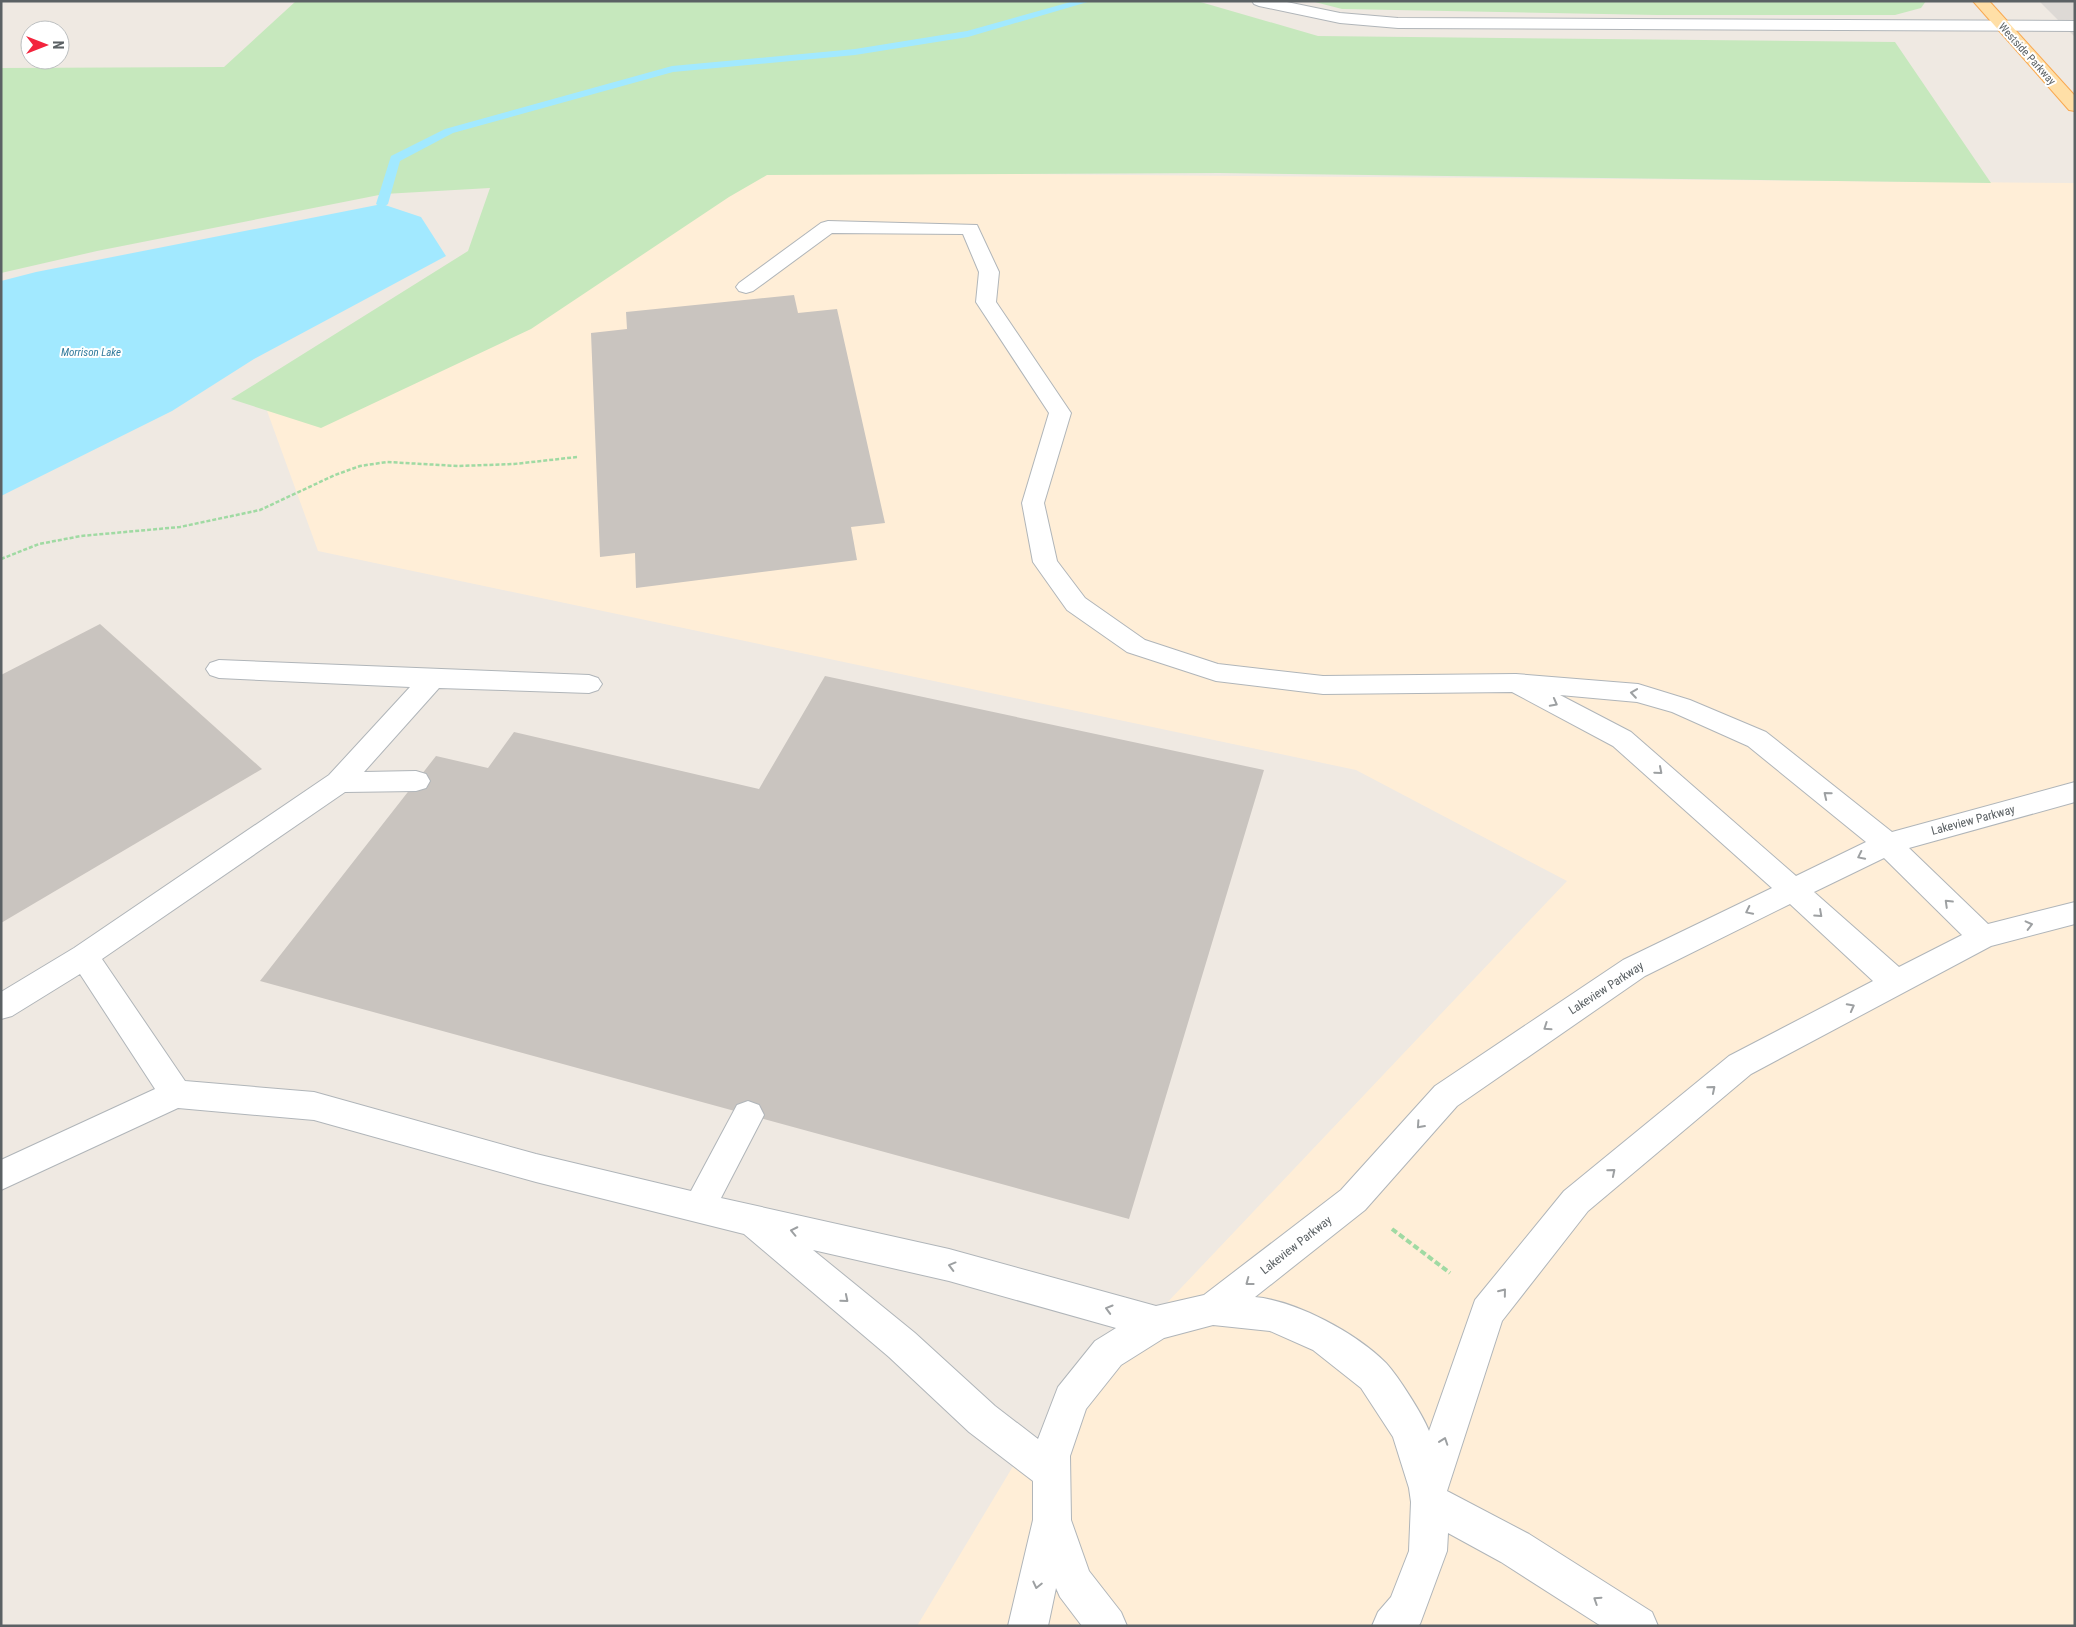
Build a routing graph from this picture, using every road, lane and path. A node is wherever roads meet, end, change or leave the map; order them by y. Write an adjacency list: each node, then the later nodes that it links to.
1 (1259, 1): 4 (street)
2 (1980, 1): 4 (main road, Westside Parkway)
3 (2075, 26): 4 (street)
4 (2003, 27): 5 (main road, Westside Parkway)
5 (2075, 106)
6 (746, 288): 11 (street)
7 (577, 457): 8 (path)
8 (1, 559)
9 (219, 669): 10 (street)
10 (432, 679): 12 (street); 14 (street)
11 (1516, 682): 16 (street, one-way to 11); 17 (street, one-way to 17)
12 (589, 684)
13 (416, 781): 14 (street)
14 (339, 782): 20 (street)
15 (2075, 792): 16 (street, Lakeview Parkway)
16 (1887, 844): 17 (street, Lakeview Parkway, one-way to 17); 19 (street, one-way to 16)
17 (1792, 890): 21 (street, one-way to 21); 30 (street, Lakeview Parkway, one-way to 30)
18 (2075, 913): 19 (street, one-way to 18)
19 (1984, 937): 21 (street)
20 (84, 956): 22 (street); 23 (street)
21 (1896, 983): 33 (street, one-way to 21)
22 (1, 1007)
23 (176, 1094): 25 (street); 26 (street)
24 (748, 1115): 26 (street)
25 (1, 1176)
26 (699, 1208): 27 (street)
27 (753, 1222): 31 (street, one-way to 27); 32 (street, one-way to 32)
28 (1385, 1224): 29 (path)
29 (1450, 1273)
30 (1213, 1309): 31 (street); 33 (street)
31 (1156, 1323): 32 (street)
32 (1051, 1472): 34 (street)
33 (1429, 1495): 37 (street); 38 (street, one-way to 33)
34 (1052, 1520): 35 (street, one-way to 35); 36 (street)
35 (1028, 1626)
36 (1107, 1626)
37 (1392, 1626)
38 (1638, 1626)

